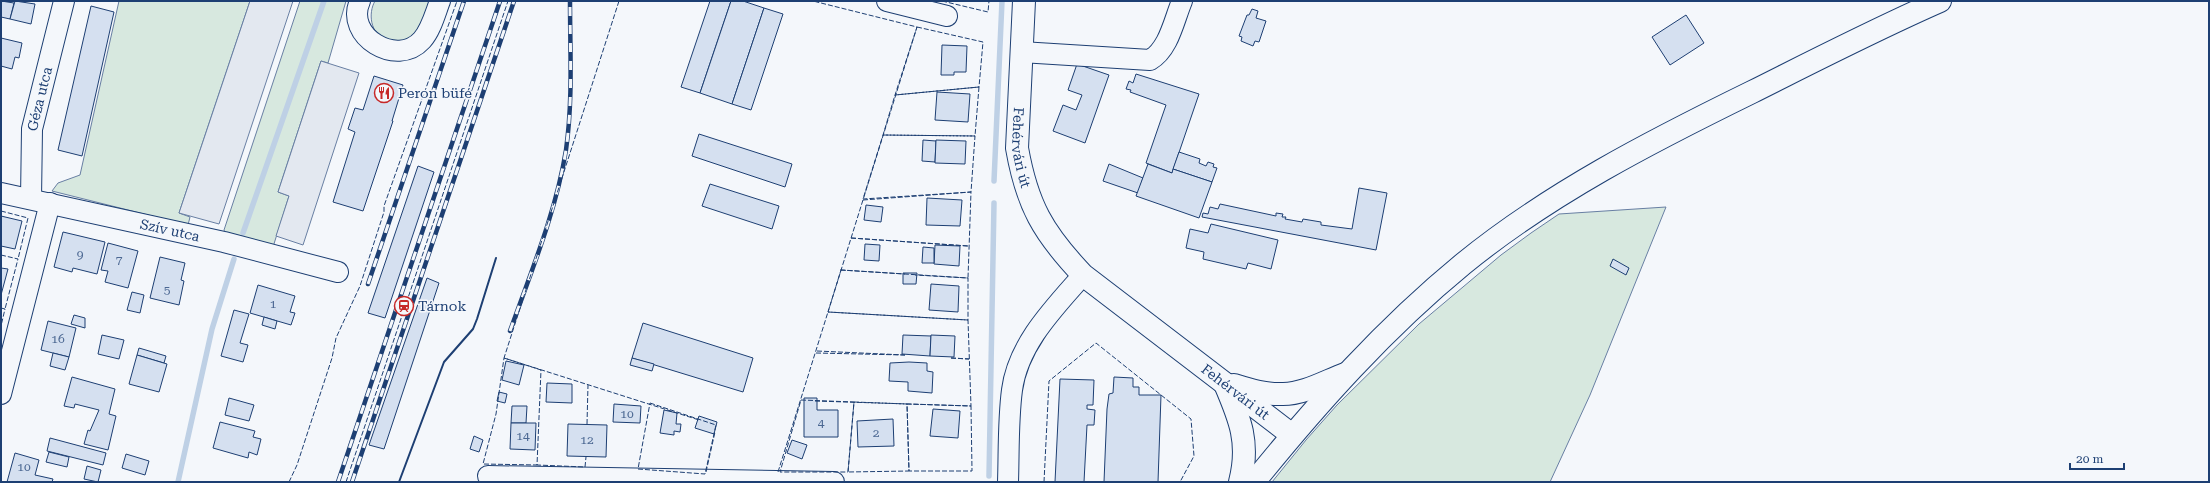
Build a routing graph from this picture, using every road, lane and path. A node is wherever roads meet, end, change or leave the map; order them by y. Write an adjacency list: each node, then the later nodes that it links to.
1 (64, 1): 11 (street, Géza utca)
2 (360, 1): 3 (street)
3 (440, 1)
4 (887, 1): 8 (street)
5 (1024, 1): 9 (main road, Fehérvári út)
6 (1182, 1): 9 (street)
7 (1940, 1): 15 (main road)
8 (947, 16)
9 (1021, 52): 14 (main road, Fehérvári út)
10 (1, 193): 11 (street, Szív utca)
11 (30, 199): 12 (street, Szív utca)
12 (50, 204): 13 (street, Szív utca); 17 (street)
13 (338, 272)
14 (1084, 275): 16 (main road, Fehérvári út); 21 (street)
15 (1348, 372): 16 (main road); 18 (main road)
16 (1225, 382): 18 (main road, Fehérvári út); 22 (main road)
17 (1, 394)
18 (1292, 435): 23 (main road)
19 (488, 476): 20 (street)
20 (834, 482)
21 (1008, 482)
22 (1240, 482)
23 (1254, 482)

